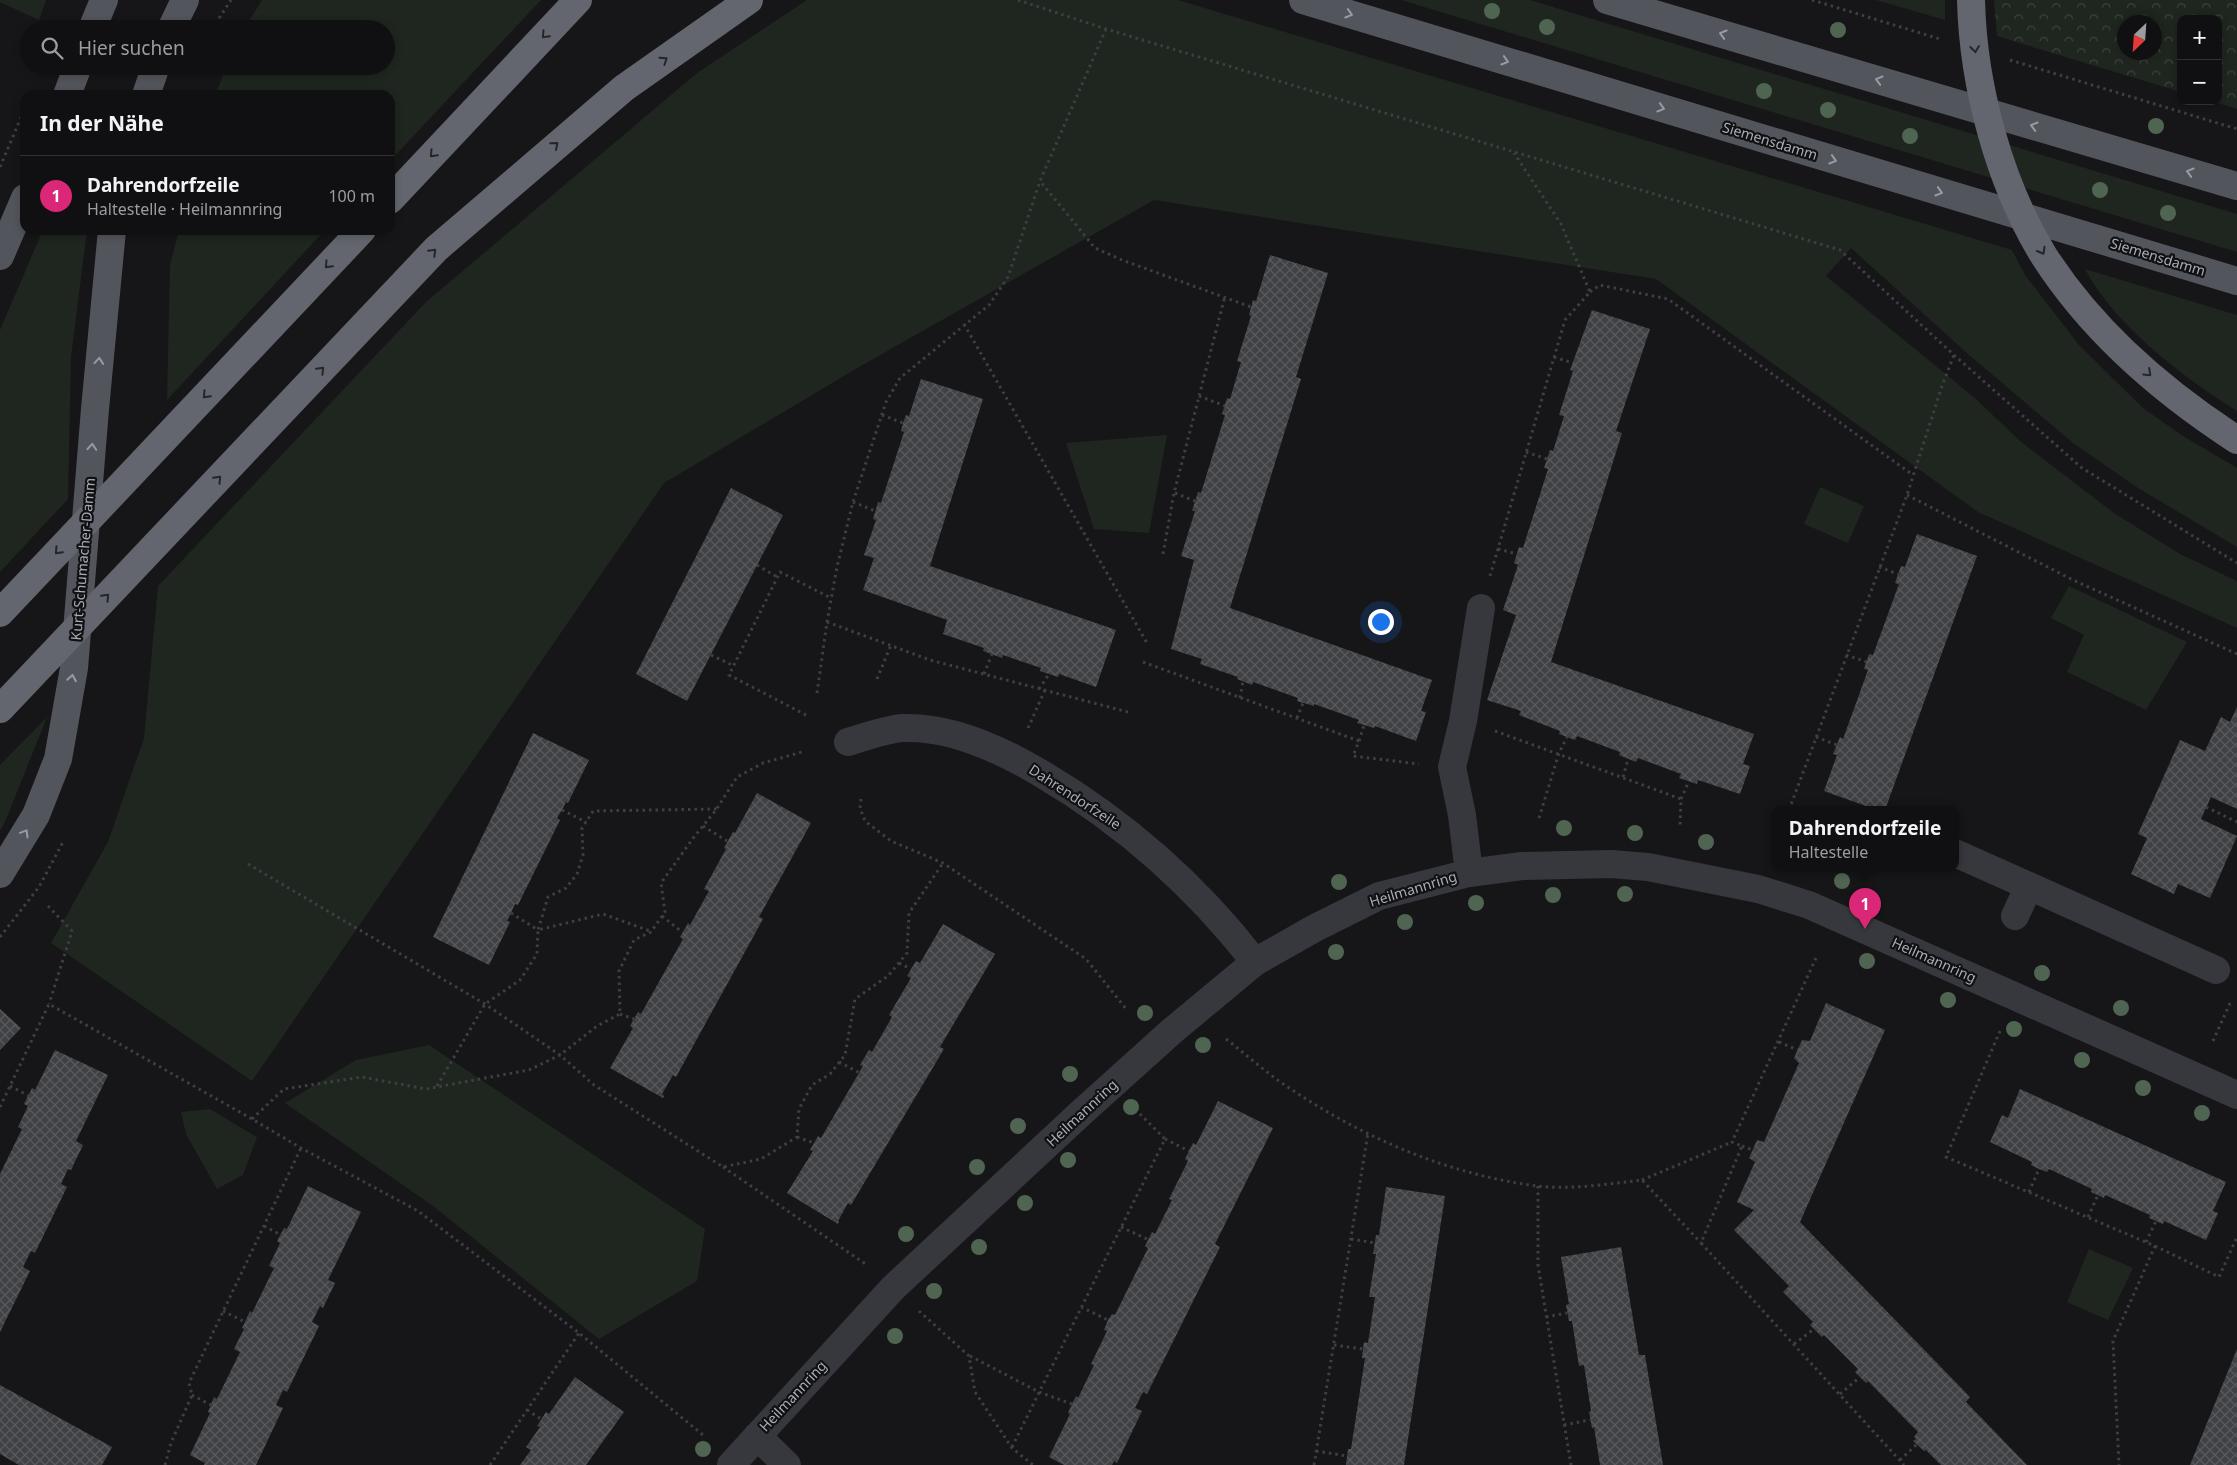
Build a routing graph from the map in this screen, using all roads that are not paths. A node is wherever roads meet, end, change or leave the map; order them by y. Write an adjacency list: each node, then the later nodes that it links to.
1 (104, 0): 8 (main road)
2 (185, 0): 9 (main road)
3 (578, 0): 15 (highway, one-way to 15)
4 (749, 0): 24 (highway, one-way to 4)
5 (1303, 0): 20 (main road, Siemensdamm, one-way to 20)
6 (1607, 0): 14 (main road, one-way to 6)
7 (1971, 0): 21 (highway, one-way to 21)
8 (96, 20)
9 (175, 20)
10 (75, 75): 12 (main road)
11 (153, 75): 13 (main road)
12 (69, 90)
13 (148, 90)
14 (2237, 186)
15 (395, 195)
16 (20, 210): 19 (main road)
17 (112, 235): 28 (main road, Kurt-Schumacher-Damm, one-way to 17)
18 (357, 235): 23 (highway, one-way to 23)
19 (0, 256)
20 (2237, 281)
21 (2237, 440)
22 (1481, 608): 27 (street)
23 (0, 613)
24 (0, 709)
25 (848, 742): 31 (street, Dahrendorfzeile)
26 (1959, 855): 29 (street)
27 (1469, 873): 31 (street, Heilmannring); 33 (street, Heilmannring)
28 (0, 874)
29 (2029, 886): 30 (street); 32 (street)
30 (2016, 916)
31 (1255, 962): 34 (street, Heilmannring)
32 (2216, 970)
33 (2237, 1095)
34 (757, 1436): 35 (street, Heilmannring); 36 (street)
35 (731, 1465)
36 (787, 1465)

